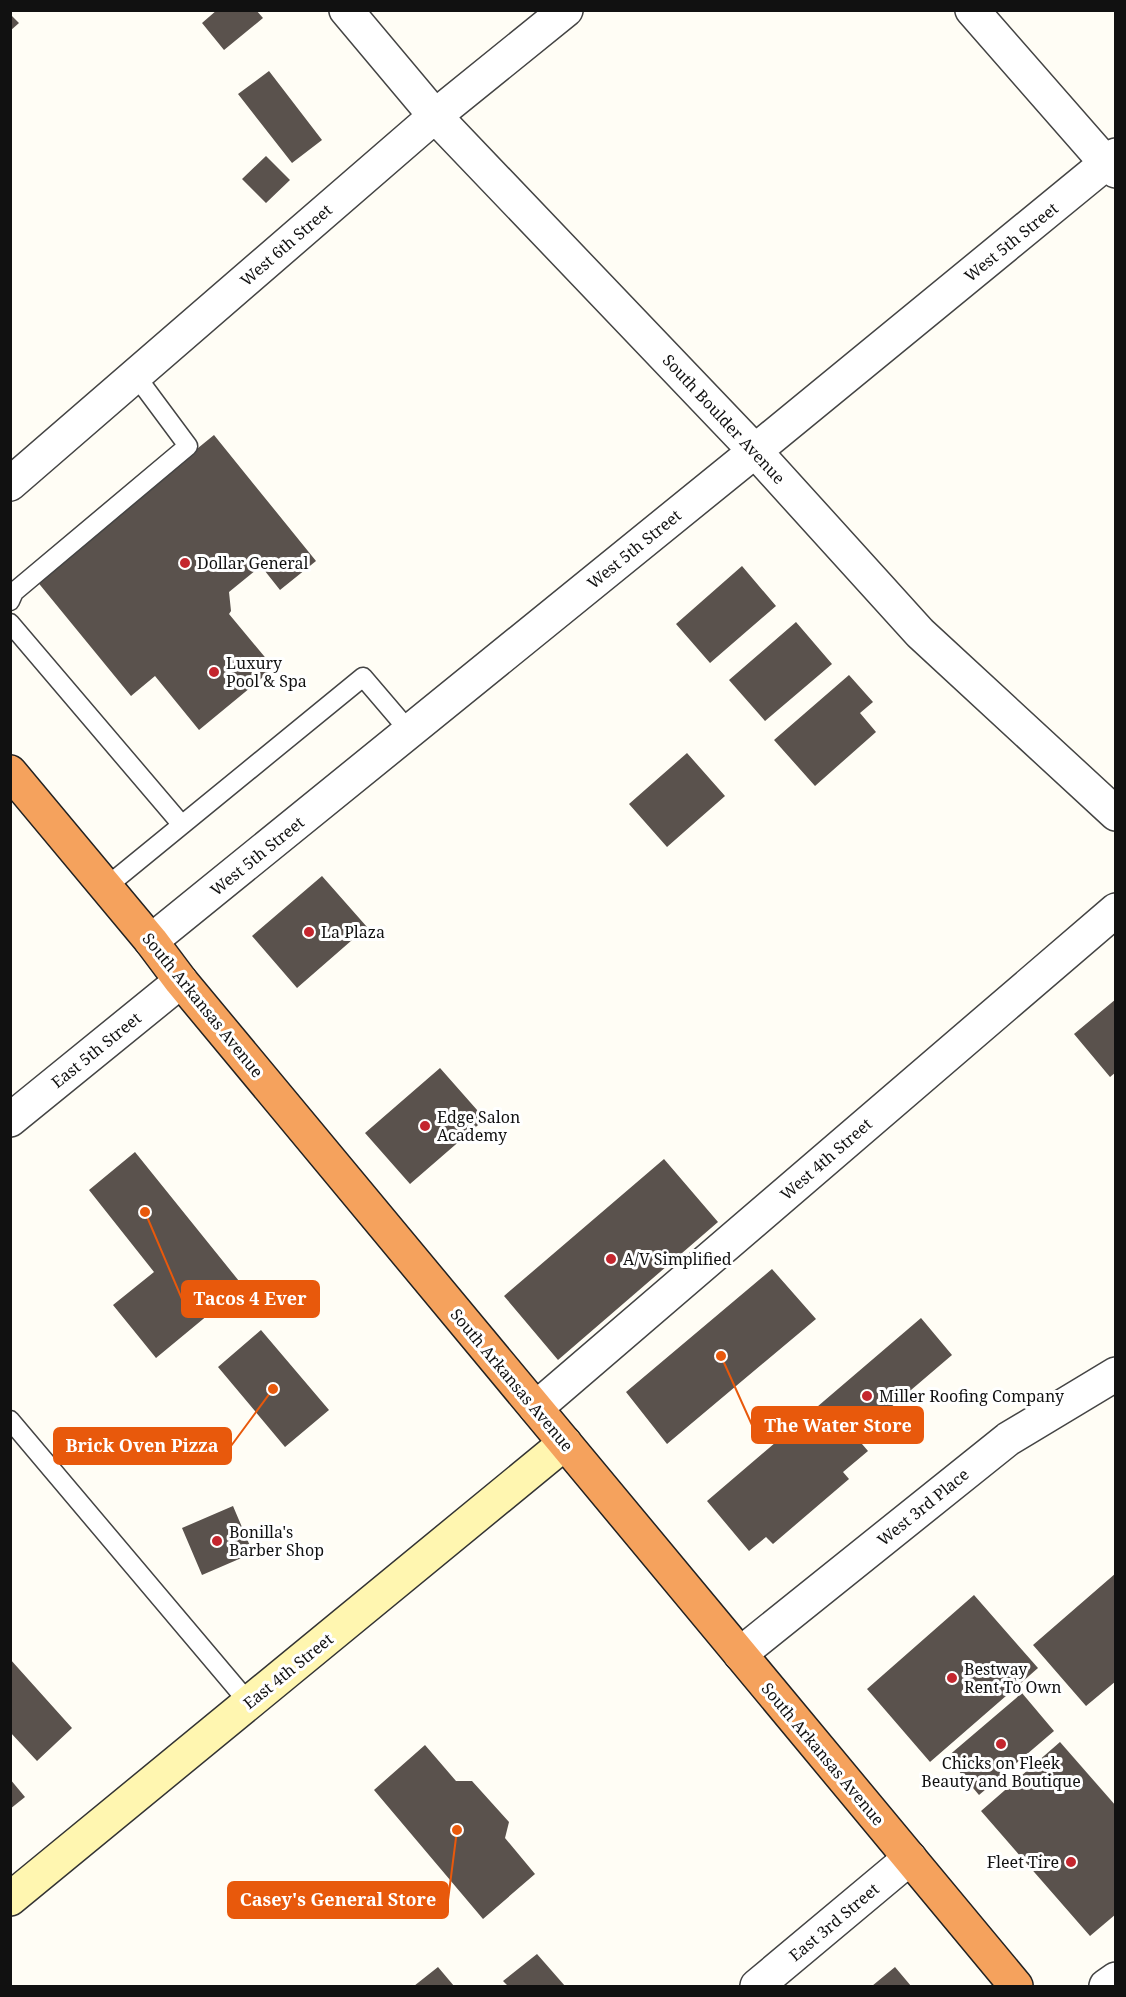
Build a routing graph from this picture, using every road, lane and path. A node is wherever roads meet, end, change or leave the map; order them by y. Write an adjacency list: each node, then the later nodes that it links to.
1 (346, 10): 4 (street, South Boulder Avenue)
2 (566, 10): 4 (street, West 6th Street)
3 (972, 10): 5 (street)
4 (435, 116): 6 (street, West 6th Street); 7 (street, South Boulder Avenue)
5 (1112, 163): 7 (street, West 5th Street)
6 (136, 376): 8 (street, West 6th Street); 9 (lane)
7 (755, 452): 11 (street, West 5th Street); 13 (street, South Boulder Avenue)
8 (10, 484)
9 (10, 601)
10 (10, 623): 14 (lane)
11 (410, 732): 14 (lane); 17 (street, West 5th Street)
12 (10, 772): 15 (highway, South Arkansas Avenue)
13 (1116, 814)
14 (182, 825): 15 (lane)
15 (106, 887): 17 (highway, South Arkansas Avenue)
16 (1116, 910): 21 (street, West 4th Street)
17 (151, 941): 18 (highway, South Arkansas Avenue)
18 (181, 981): 19 (street, East 5th Street); 21 (highway, South Arkansas Avenue)
19 (10, 1120)
20 (1116, 1374): 24 (street, West 3rd Place)
21 (536, 1408): 23 (highway, South Arkansas Avenue)
22 (10, 1420): 25 (lane)
23 (565, 1443): 24 (highway, South Arkansas Avenue); 25 (street, East 4th Street)
24 (740, 1654): 26 (highway, South Arkansas Avenue)
25 (249, 1704): 27 (street, East 4th Street)
26 (910, 1858): 29 (street, East 3rd Street); 30 (highway, South Arkansas Avenue)
27 (10, 1899)
28 (1116, 1979): 31 (street)
29 (757, 1986)
30 (1016, 1986)
31 (1106, 1986)

